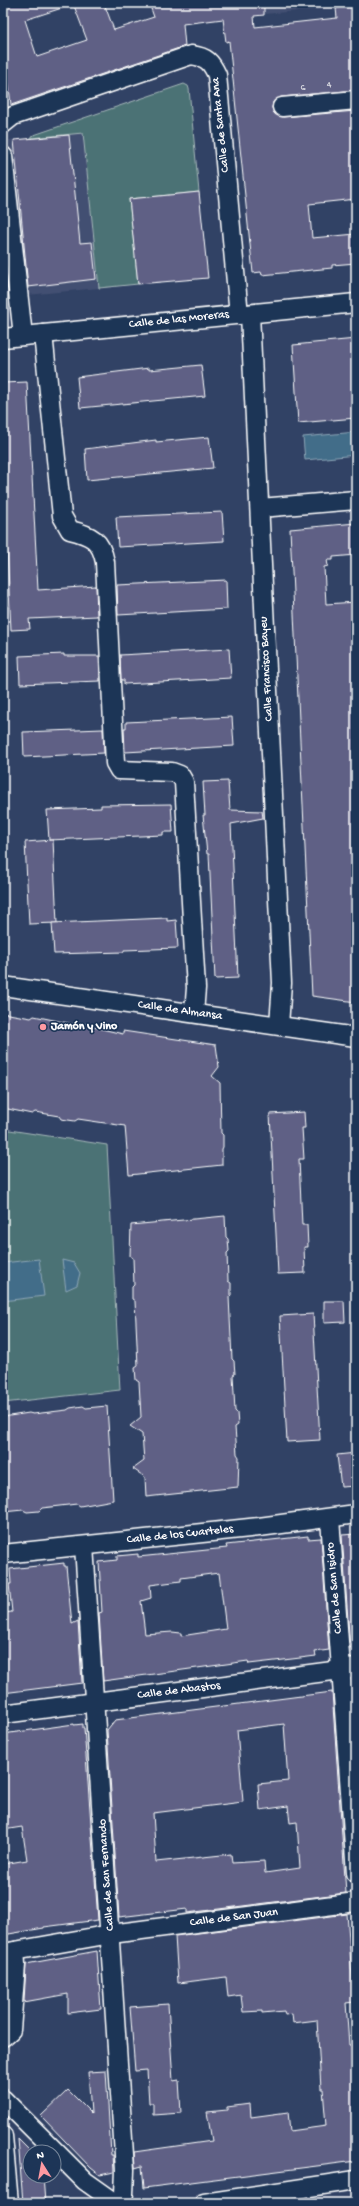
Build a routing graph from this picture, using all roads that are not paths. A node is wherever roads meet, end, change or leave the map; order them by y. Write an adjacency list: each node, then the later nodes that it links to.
1 (356, 100): 2 (street)
2 (282, 107)
3 (3, 124): 7 (street, Calle de Santa Ana)
4 (3, 156): 5 (street)
5 (5, 194): 9 (street)
6 (356, 303): 7 (street, Calle de las Moreras)
7 (244, 314): 8 (street, Calle de las Moreras); 12 (street, Calle Francisco Bayeu)
8 (43, 334): 9 (street, Calle de las Moreras); 14 (street)
9 (22, 336): 10 (street, Calle de las Moreras)
10 (3, 338)
11 (356, 500): 12 (street)
12 (260, 508): 15 (street, Calle Francisco Bayeu)
13 (3, 986): 14 (street, Calle de Almansa)
14 (194, 1013): 15 (street, Calle de Almansa)
15 (278, 1025): 16 (street, Calle de Almansa)
16 (356, 1037)
17 (356, 1514): 18 (street, Calle de los Cuarteles)
18 (330, 1519): 19 (street, Calle de los Cuarteles); 21 (street, Calle de San Isidro)
19 (84, 1546): 20 (street, Calle de los Cuarteles); 22 (street, Calle de San Fernando)
20 (3, 1554)
21 (349, 1669): 22 (street, Calle de Abastos); 24 (street, Calle de San Isidro)
22 (94, 1702): 23 (street, Calle de Abastos); 26 (street, Calle de San Fernando)
23 (3, 1714)
24 (356, 1873)
25 (356, 1902): 26 (street, Calle de San Juan)
26 (111, 1934): 27 (street, Calle de San Juan); 34 (street, Calle de San Fernando)
27 (9, 1952): 28 (street)
28 (3, 2037)
29 (8, 2104): 30 (street); 33 (street)
30 (3, 2134): 32 (street)
31 (356, 2180): 35 (street)
32 (9, 2203)
33 (116, 2203)
34 (120, 2203)
35 (204, 2203)

